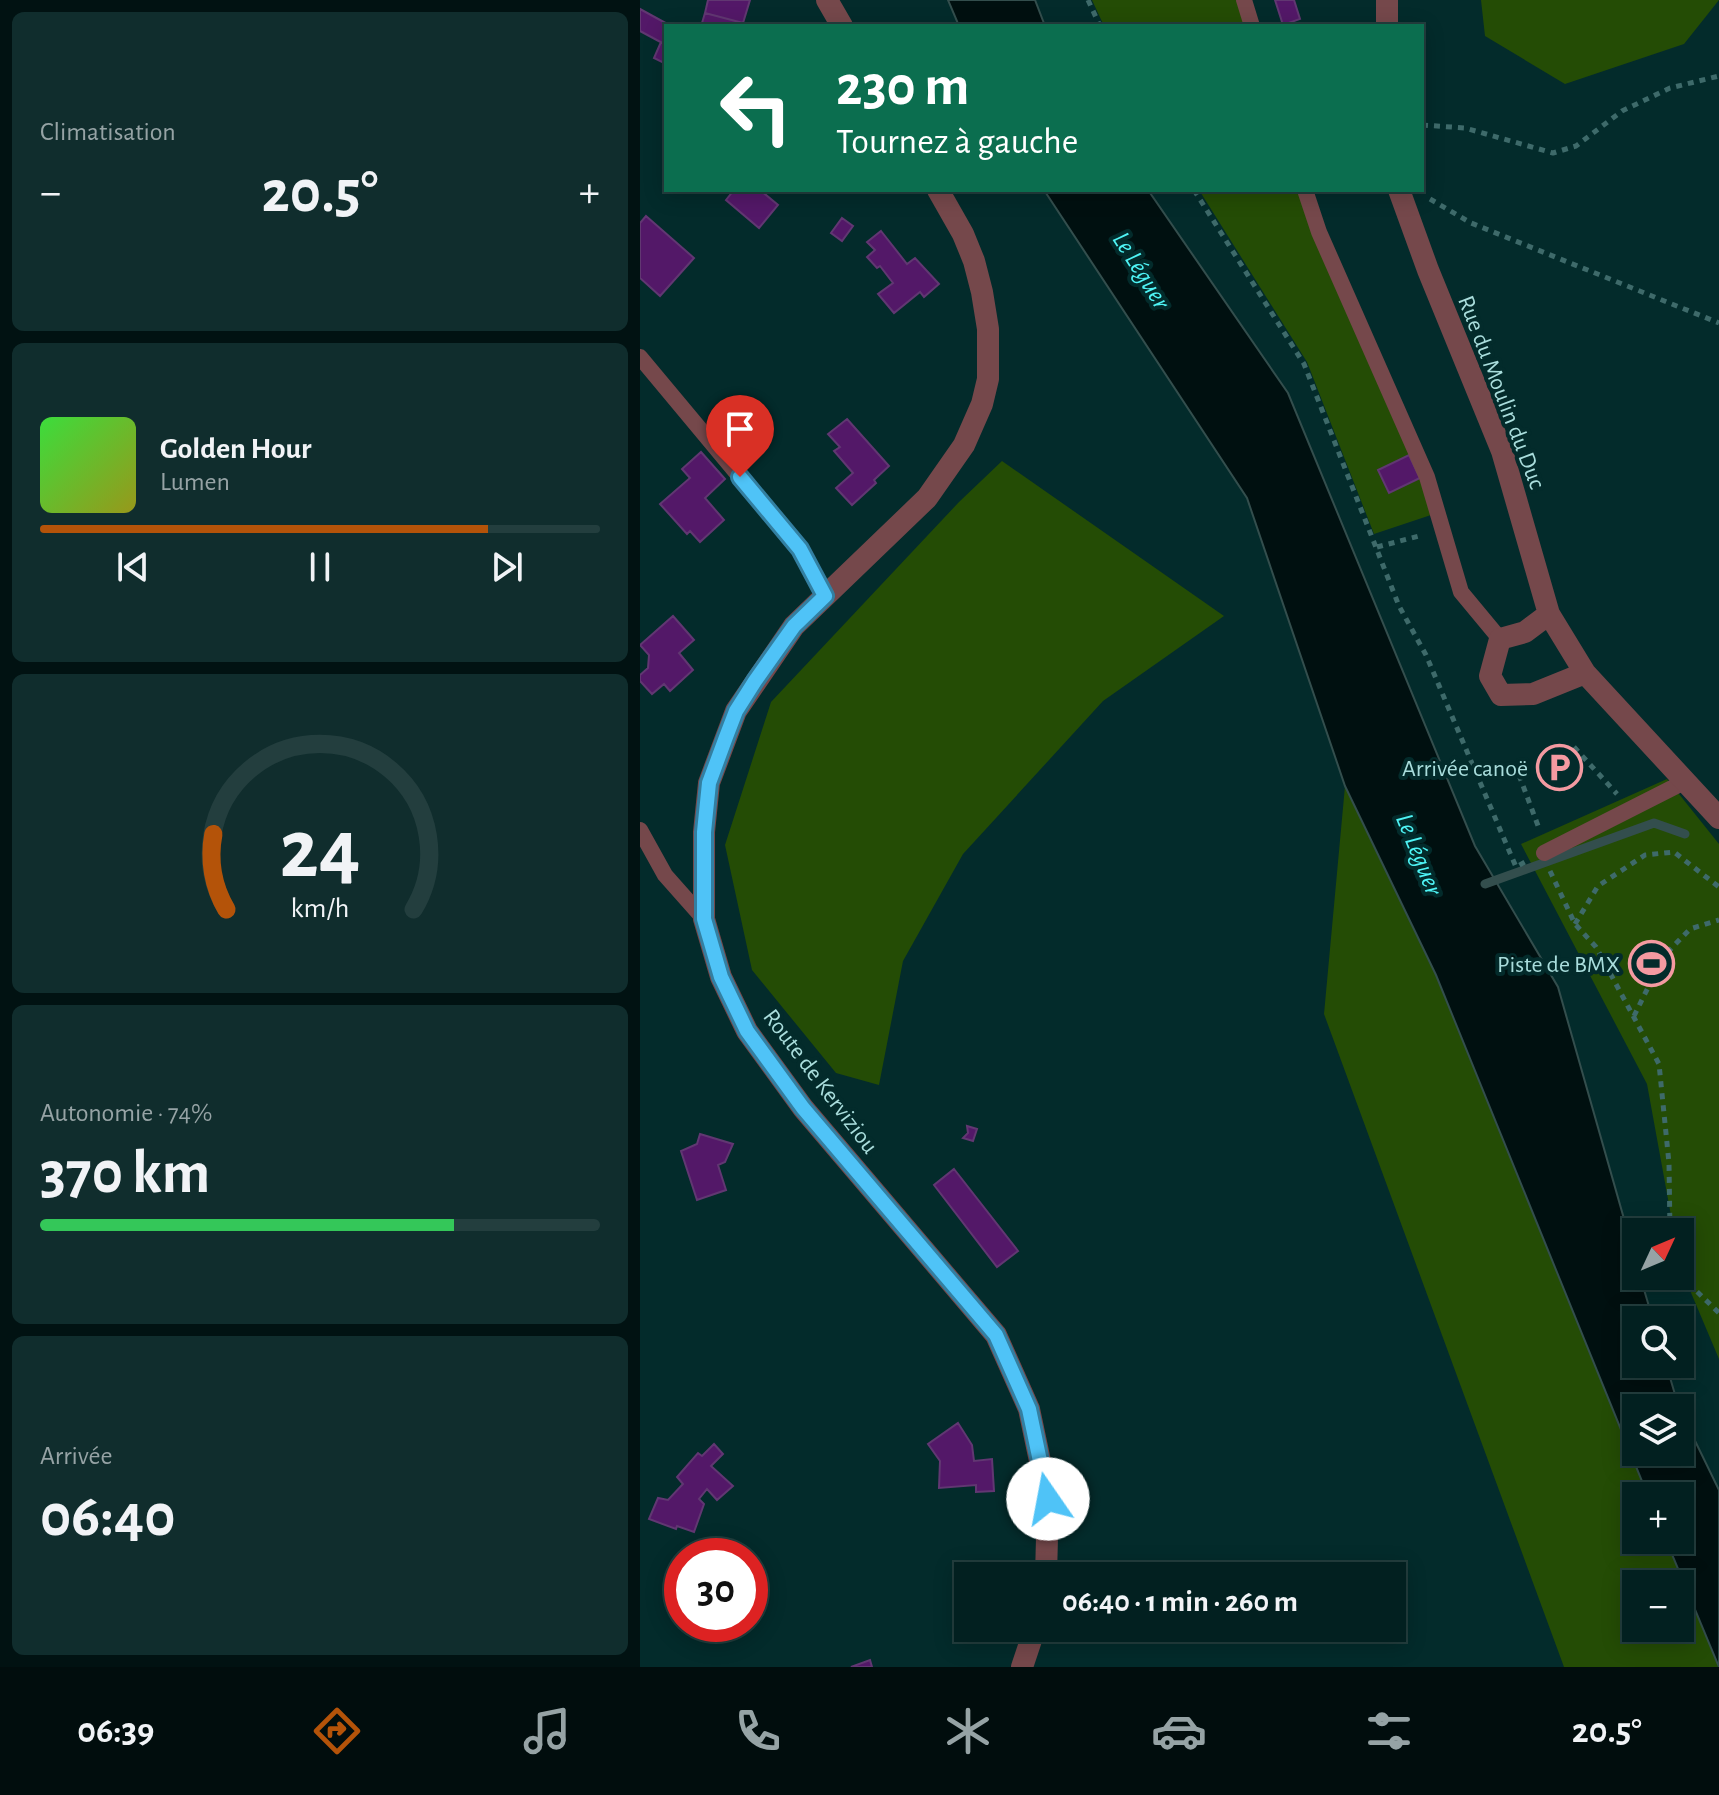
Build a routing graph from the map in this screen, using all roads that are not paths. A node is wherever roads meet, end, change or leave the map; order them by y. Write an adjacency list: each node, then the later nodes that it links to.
1 (827, 0): 4 (street)
2 (1244, 0): 5 (lane)
3 (1387, 0): 6 (street)
4 (841, 24)
5 (1251, 24)
6 (1387, 24)
7 (939, 192): 11 (street, Route de Kerviziou)
8 (1306, 192): 13 (lane)
9 (1400, 192): 12 (street, Rue du Moulin du Duc)
10 (640, 357): 11 (lane)
11 (825, 596): 19 (street, Route de Kerviziou)
12 (1549, 614): 13 (street); 14 (street, Rue du Moulin du Duc)
13 (1500, 639): 14 (street)
14 (1585, 673): 15 (street, Rue du Moulin du Duc)
15 (1686, 781): 16 (street, Rue du Moulin du Duc); 18 (lane)
16 (1719, 818)
17 (640, 830): 19 (lane)
18 (1546, 859)
19 (704, 919): 20 (street, Route de Kerviziou)
20 (1046, 1562)
21 (1030, 1642): 22 (street)
22 (1022, 1667)

